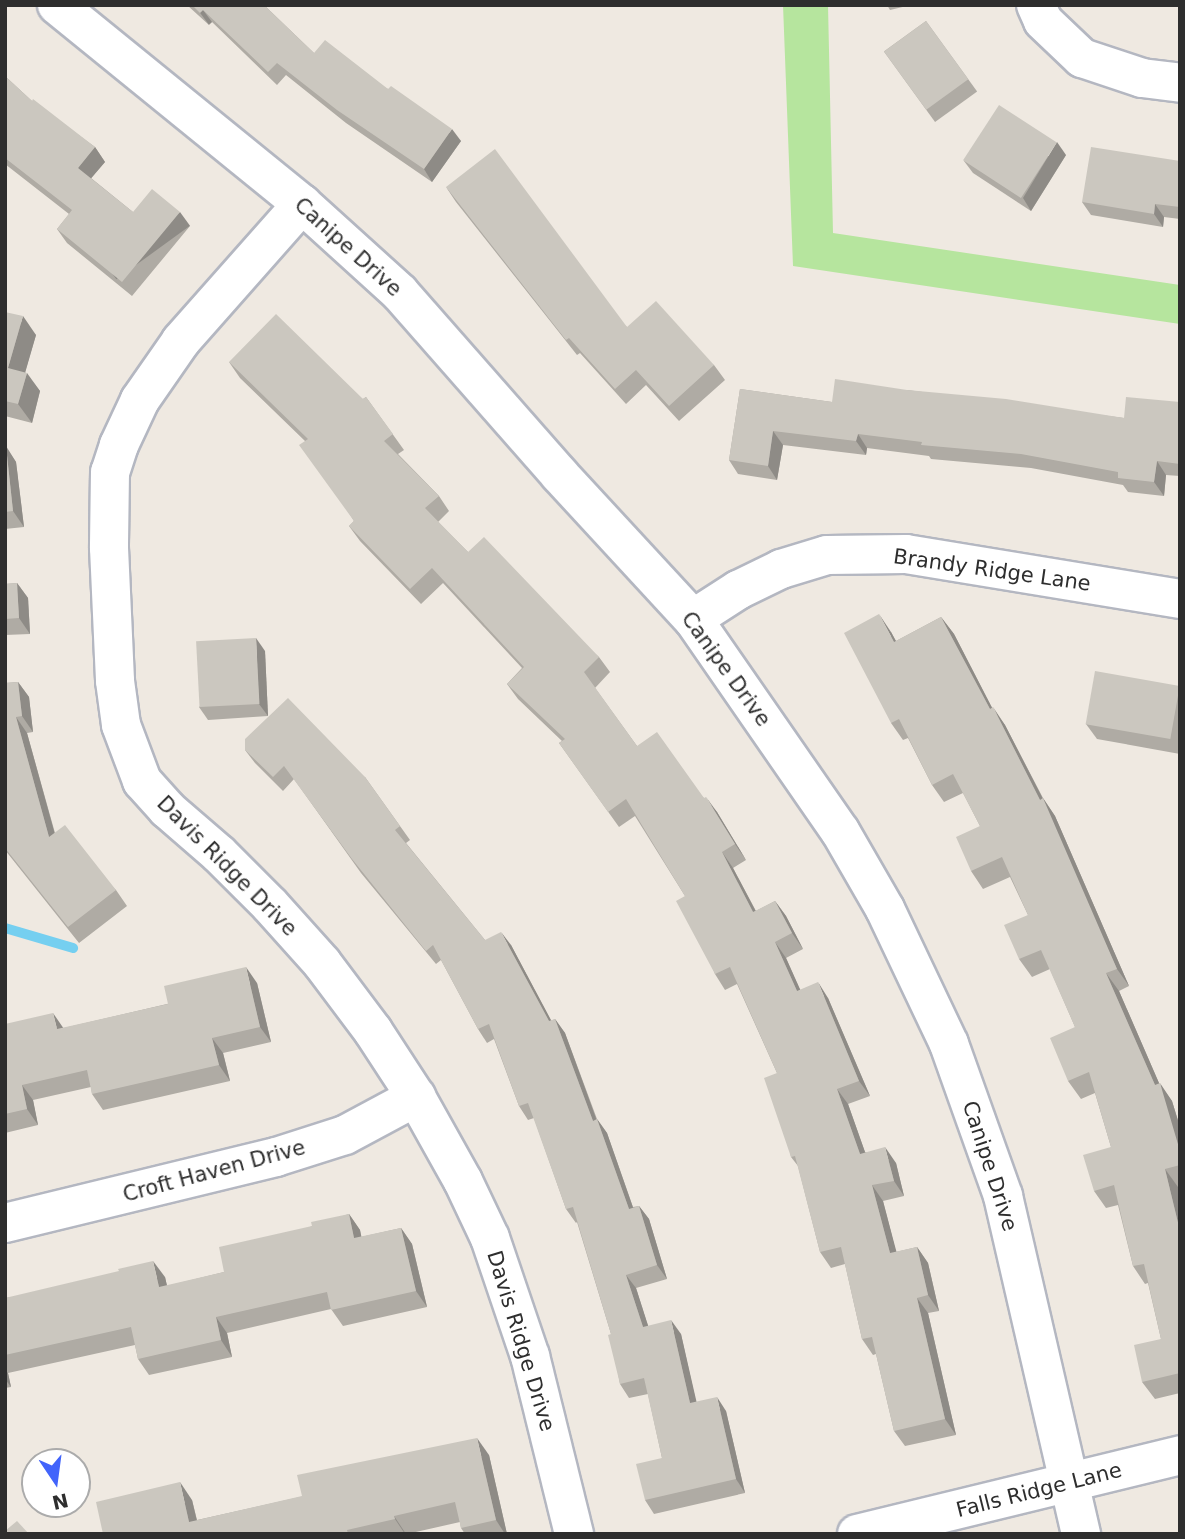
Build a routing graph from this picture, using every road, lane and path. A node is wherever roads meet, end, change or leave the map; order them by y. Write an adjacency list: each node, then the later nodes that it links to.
1 (57, 5): 4 (street, Canipe Drive)
2 (1036, 5): 3 (street)
3 (1180, 83)
4 (302, 204): 6 (street, Canipe Drive); 7 (street, Davis Ridge Drive)
5 (1180, 599): 6 (street, Brandy Ridge Lane)
6 (693, 619): 10 (street, Canipe Drive)
7 (416, 1097): 8 (street, Croft Haven Drive); 11 (street, Davis Ridge Drive)
8 (5, 1223)
9 (1180, 1455): 10 (street, Falls Ridge Lane)
10 (1070, 1483): 12 (street, Falls Ridge Lane); 13 (street, Canipe Drive)
11 (574, 1534)
12 (858, 1534)
13 (1081, 1534)

